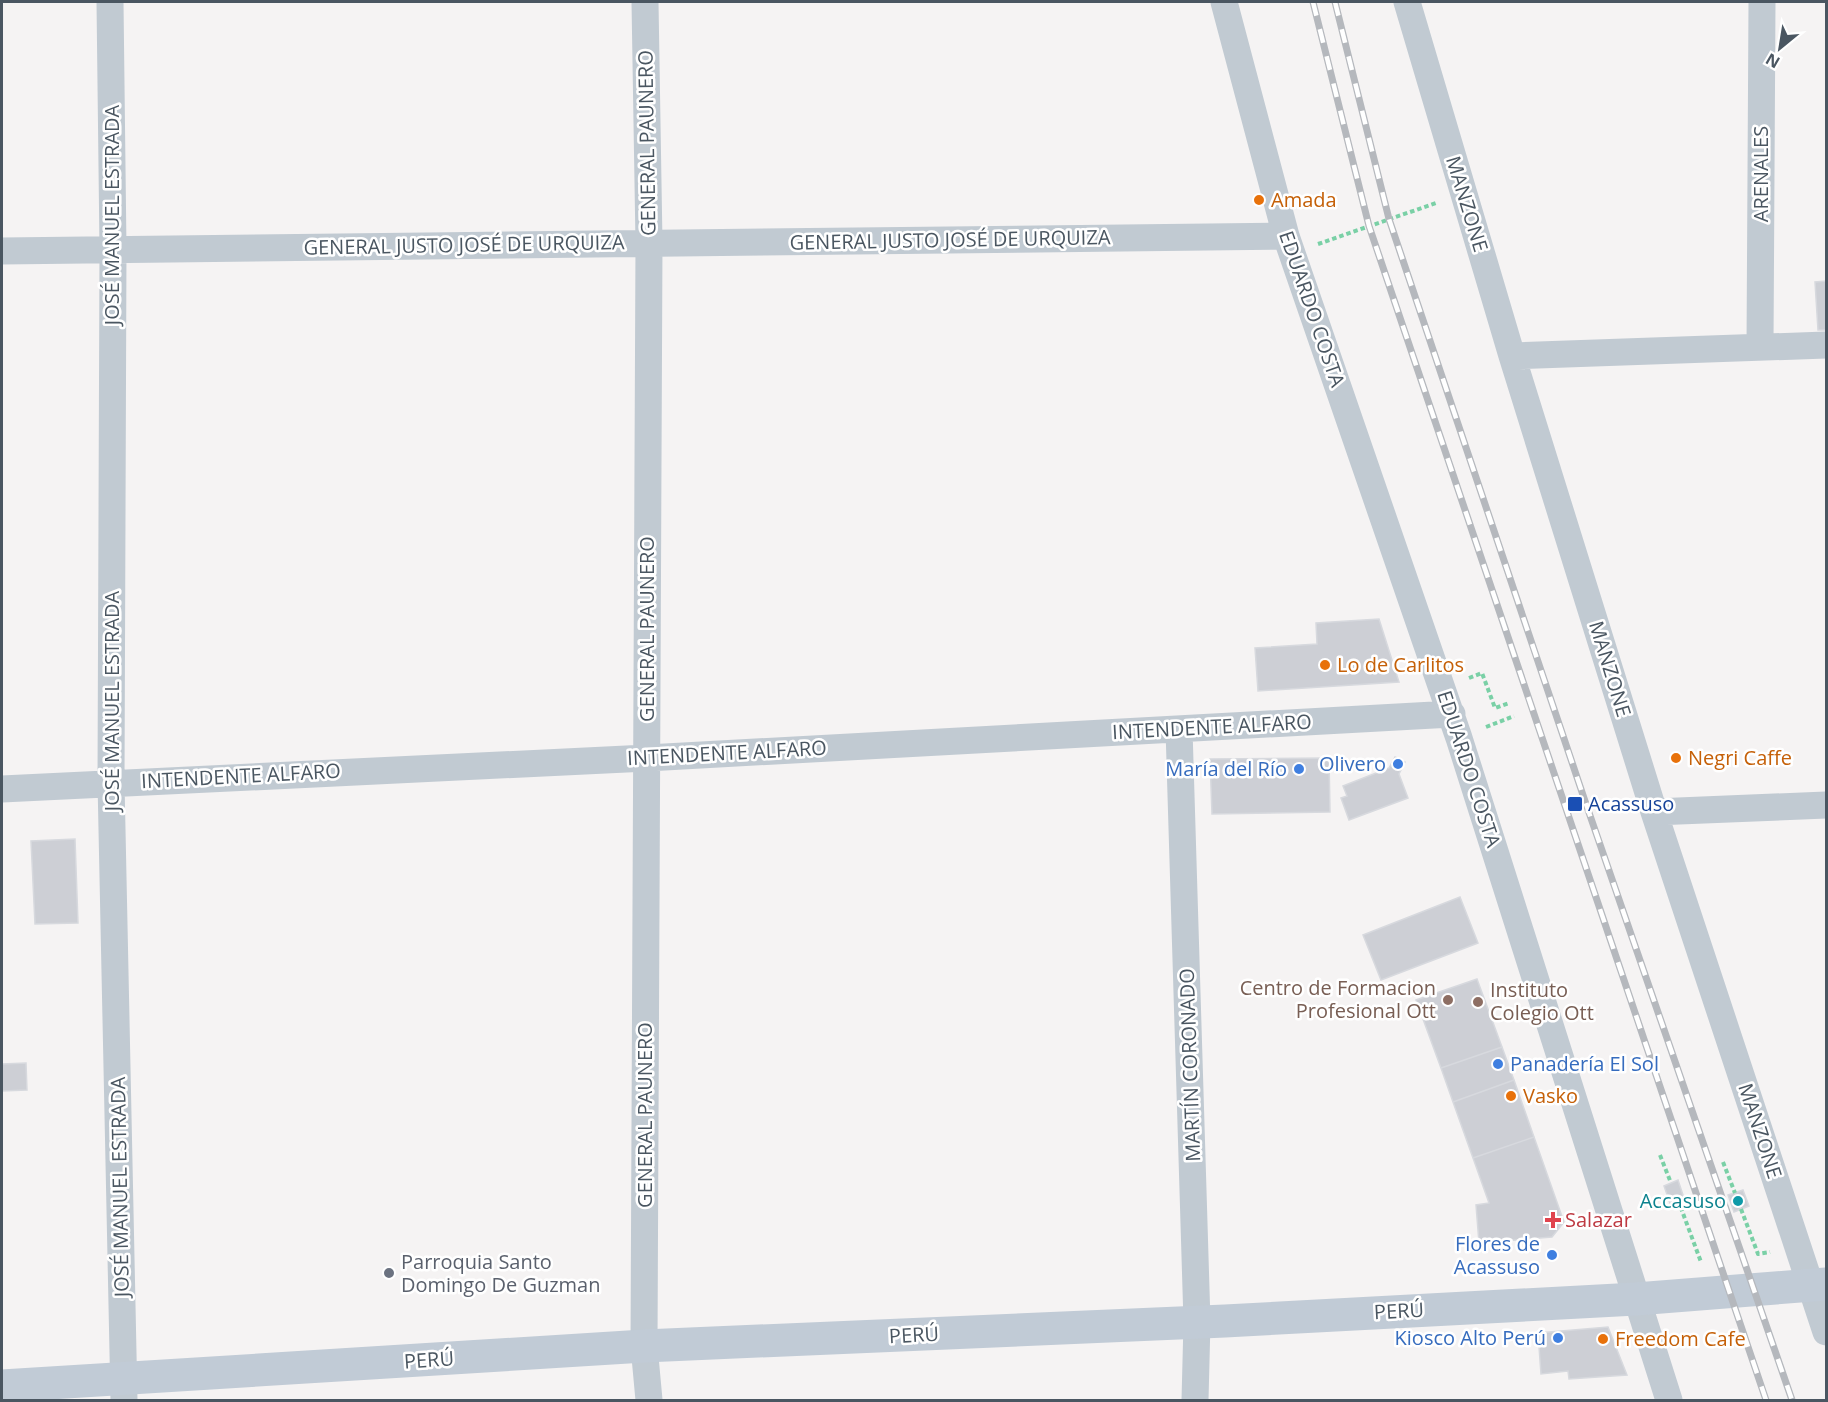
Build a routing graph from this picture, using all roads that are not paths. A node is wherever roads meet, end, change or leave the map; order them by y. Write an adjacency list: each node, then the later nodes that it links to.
1 (110, 2): 8 (street, JOSÉ MANUEL ESTRADA)
2 (645, 2): 6 (street, GENERAL PAUNERO)
3 (1224, 2): 7 (street, EDUARDO COSTA)
4 (1407, 2): 12 (street, MANZONE)
5 (1762, 2): 11 (street, ARENALES)
6 (649, 243): 7 (street, GENERAL JUSTO JOSÉ DE URQUIZA); 8 (street, GENERAL JUSTO JOSÉ DE URQUIZA); 15 (street, GENERAL PAUNERO)
7 (1289, 244): 13 (street, EDUARDO COSTA)
8 (113, 249): 9 (street, GENERAL JUSTO JOSÉ DE URQUIZA); 16 (street, JOSÉ MANUEL ESTRADA)
9 (2, 251)
10 (1827, 345): 11 (street)
11 (1760, 346): 12 (street)
12 (1512, 356): 19 (street, MANZONE)
13 (1452, 714): 14 (street, INTENDENTE ALFARO); 21 (street, EDUARDO COSTA)
14 (1179, 729): 15 (street, INTENDENTE ALFARO); 22 (street, MARTÍN CORONADO)
15 (647, 758): 16 (street, INTENDENTE ALFARO); 24 (street, GENERAL PAUNERO)
16 (111, 783): 17 (street, INTENDENTE ALFARO); 26 (street, JOSÉ MANUEL ESTRADA)
17 (2, 789)
18 (1827, 805): 19 (street)
19 (1654, 812): 20 (street, MANZONE)
20 (1818, 1285): 21 (street, PERÚ); 23 (street, MANZONE)
21 (1636, 1299): 22 (street, PERÚ); 29 (street, EDUARDO COSTA)
22 (1197, 1322): 24 (street, PERÚ); 28 (street, MARTÍN CORONADO)
23 (1827, 1332)
24 (644, 1346): 26 (street, PERÚ); 27 (street, GENERAL PAUNERO)
25 (2, 1386): 26 (street, PERÚ)
26 (124, 1390)
27 (649, 1401)
28 (1195, 1401)
29 (1669, 1401)

